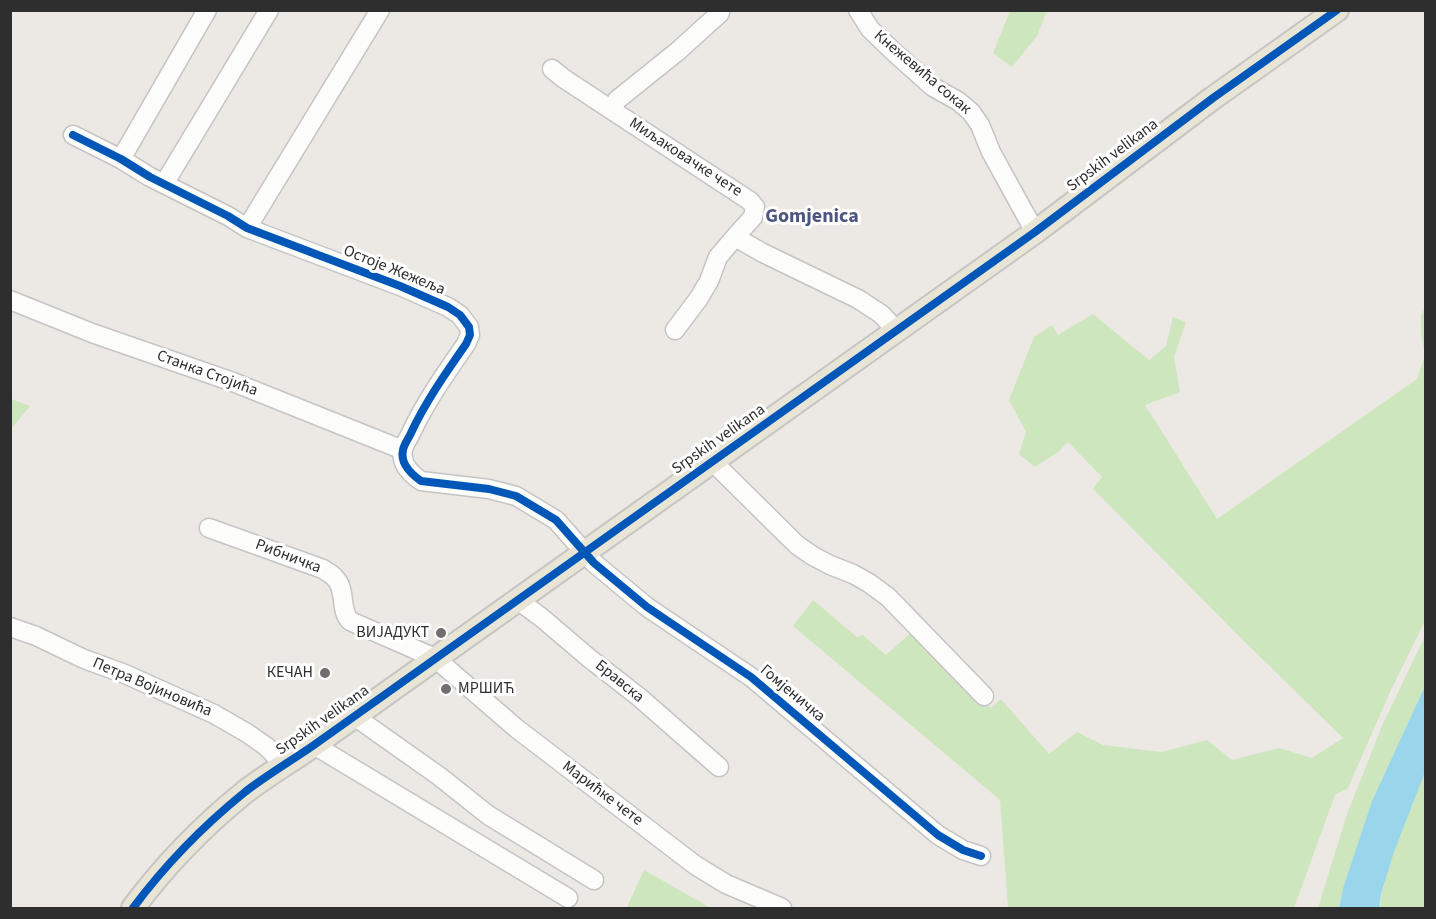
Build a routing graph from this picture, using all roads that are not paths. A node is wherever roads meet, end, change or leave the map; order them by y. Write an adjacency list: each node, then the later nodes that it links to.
1 (207, 10): 10 (street)
2 (269, 10): 11 (street)
3 (380, 10): 12 (street)
4 (858, 10): 13 (street, Кнежевића сокак)
5 (1337, 10): 13 (main road, Srpskih velikana)
6 (720, 13): 8 (street, Миљаковачке чете)
7 (552, 69): 8 (street, Миљаковачке чете)
8 (612, 110): 14 (street, Миљаковачке чете)
9 (72, 135): 10 (street, Остоје Жежеља)
10 (121, 159): 11 (street, Остоје Жежеља)
11 (164, 184): 12 (street, Остоје Жежеља)
12 (248, 228): 18 (street, Остоје Жежеља)
13 (1035, 232): 17 (main road, Srpskih velikana)
14 (735, 237): 16 (street, Миљаковачке чете); 17 (street)
15 (10, 300): 18 (street, Станка Стојића)
16 (675, 330)
17 (896, 330): 19 (main road, Srpskih velikana)
18 (403, 450): 21 (street)
19 (712, 461): 21 (main road, Srpskih velikana); 25 (street)
20 (208, 528): 24 (street, Рибничка)
21 (585, 552): 22 (main road, Srpskih velikana); 30 (street, Гомјеничка)
22 (518, 600): 24 (main road, Srpskih velikana); 29 (street, Бравска)
23 (10, 627): 28 (street, Петра Војиновића)
24 (435, 658): 26 (main road, Srpskih velikana); 34 (street, Марићке чете)
25 (984, 696)
26 (354, 716): 27 (main road, Srpskih velikana); 31 (street, Srpskih velikana)
27 (314, 745): 28 (main road, Srpskih velikana); 32 (street, Srpskih velikana)
28 (284, 765): 33 (main road, Srpskih velikana)
29 (719, 766)
30 (981, 856)
31 (594, 880)
32 (568, 898)
33 (133, 909)
34 (782, 909)

